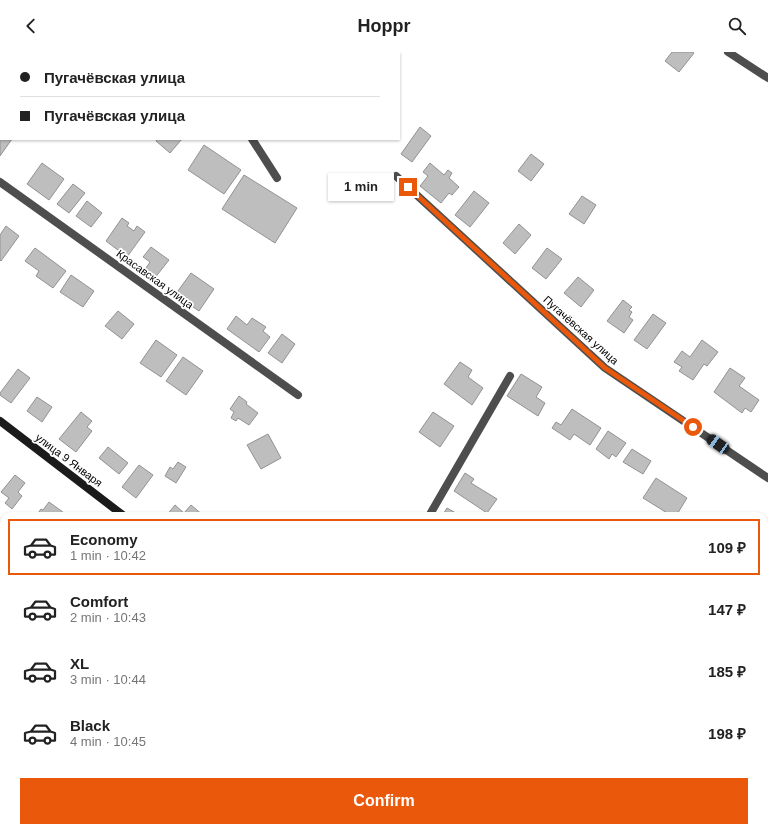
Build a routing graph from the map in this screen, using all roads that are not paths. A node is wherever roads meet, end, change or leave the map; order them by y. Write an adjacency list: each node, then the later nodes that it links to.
1 (728, 52): 2 (street)
2 (768, 78)
3 (253, 140): 5 (street)
4 (396, 176): 10 (street, Пугачёвская улица)
5 (277, 178)
6 (0, 182): 8 (street, Красавская улица)
7 (510, 376): 12 (street)
8 (298, 395)
9 (0, 422): 11 (main road, улица 9 Января)
10 (768, 478)
11 (119, 512)
12 (431, 512)

